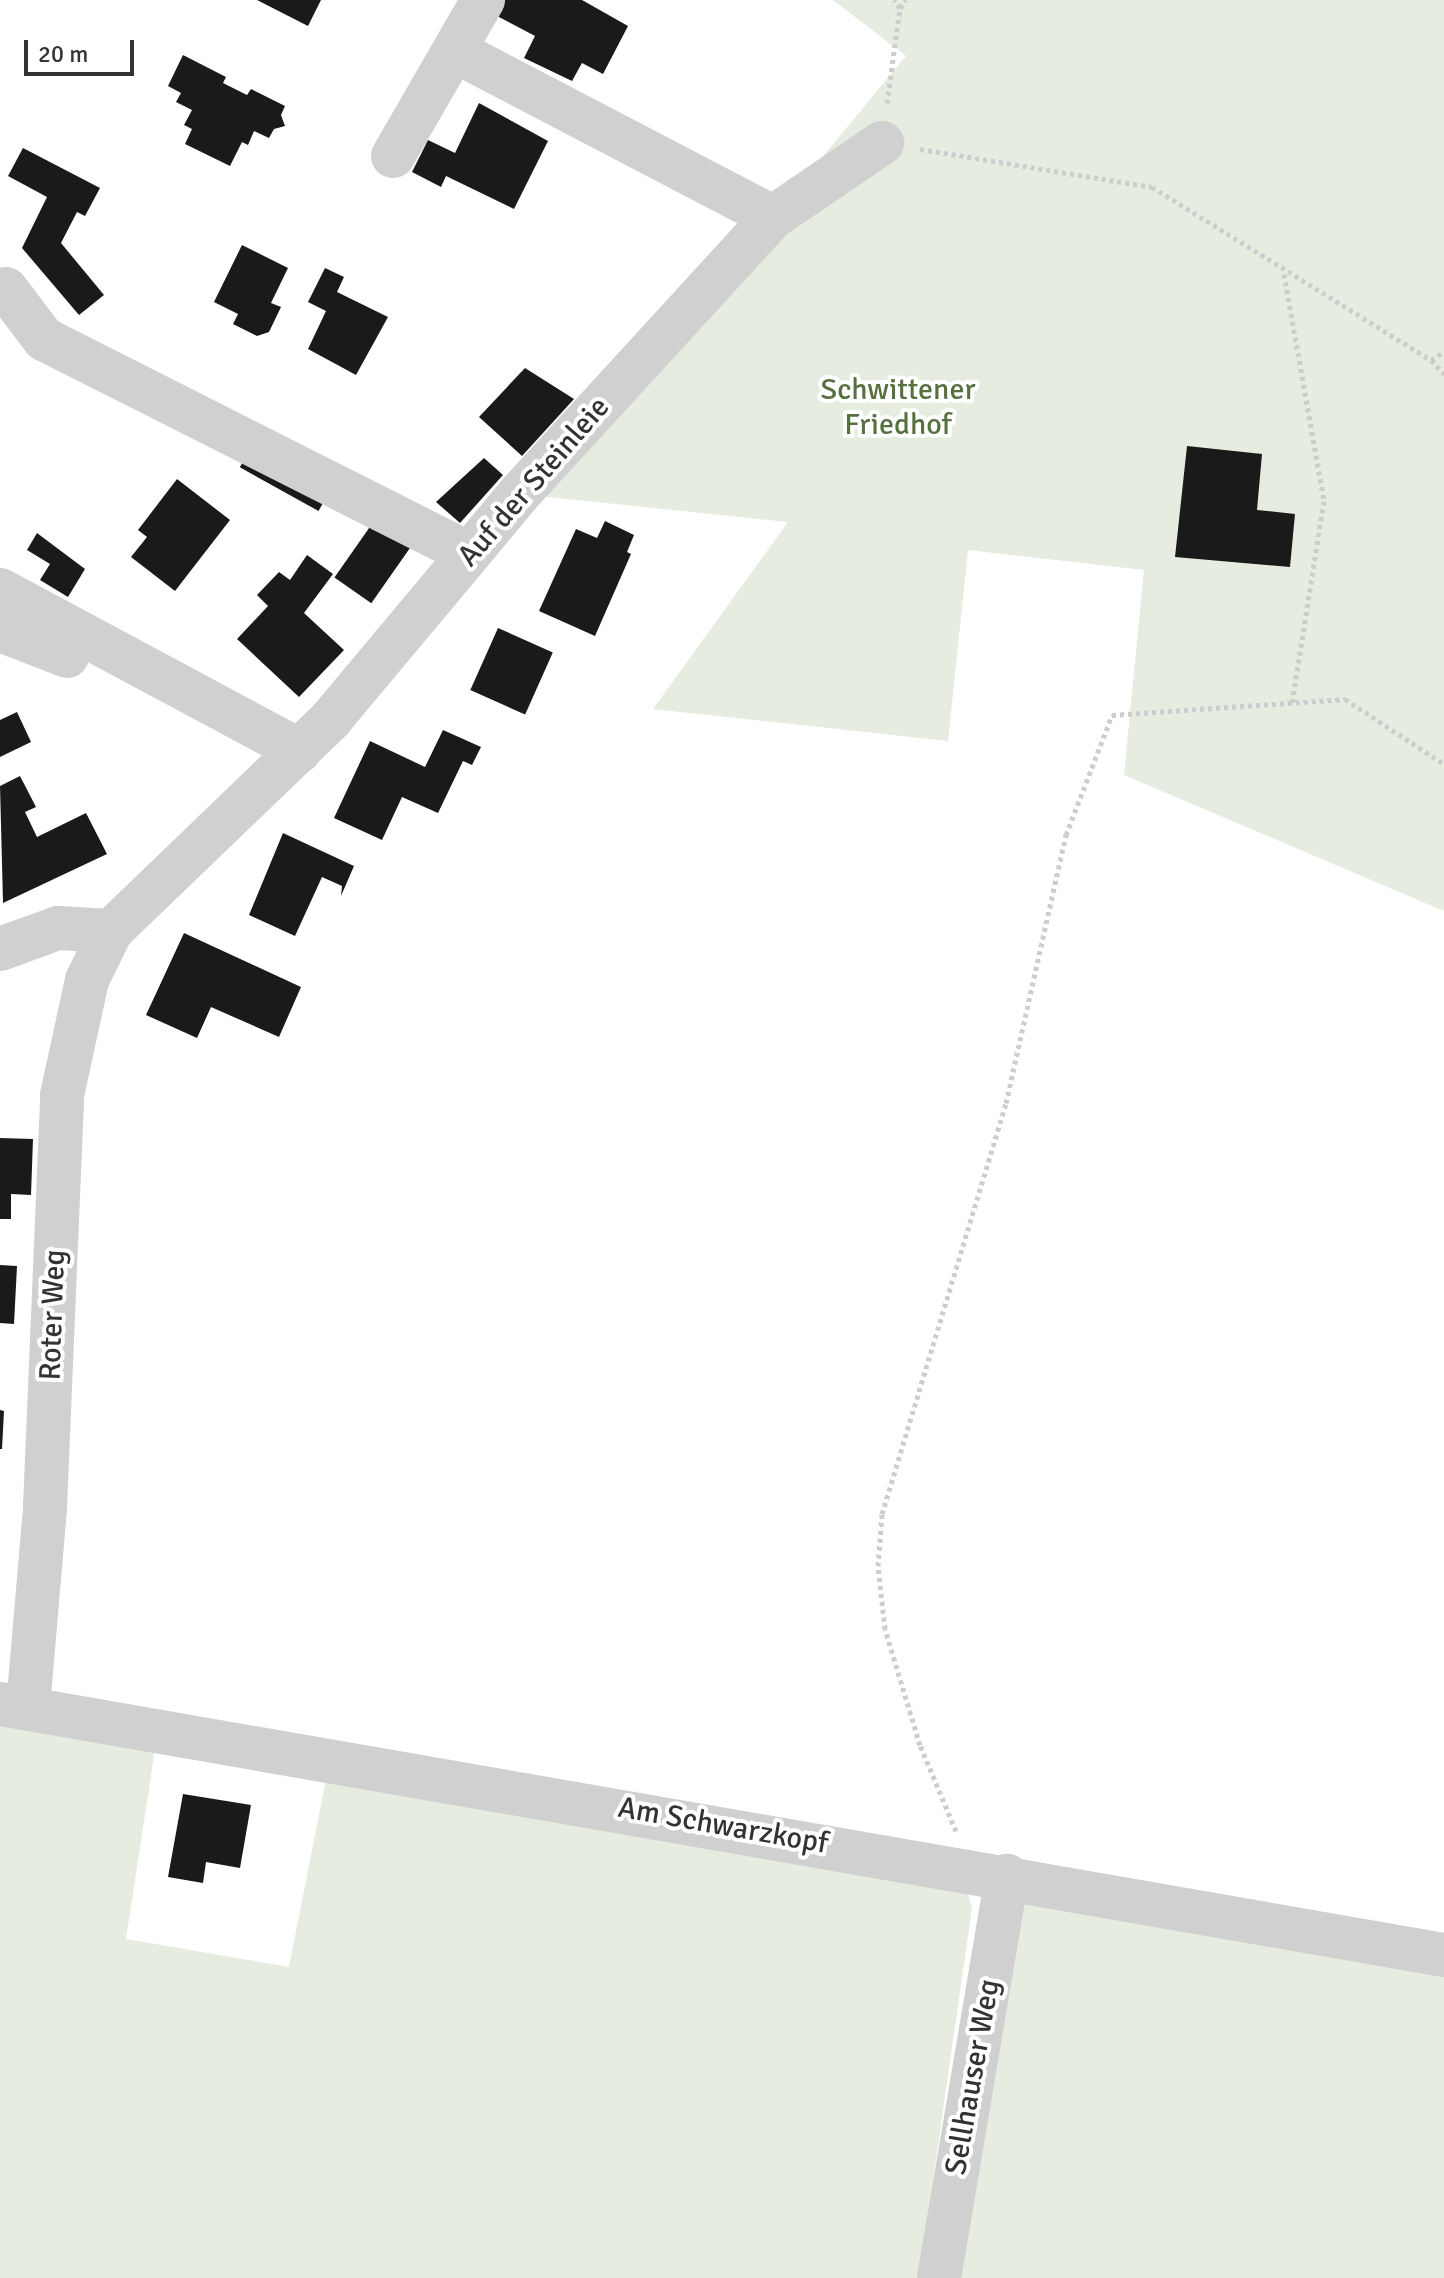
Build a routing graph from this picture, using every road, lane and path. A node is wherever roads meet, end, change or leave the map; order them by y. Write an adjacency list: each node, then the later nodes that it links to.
1 (483, 0): 5 (street)
2 (894, 0): 4 (path)
3 (906, 0): 4 (path)
4 (900, 8): 6 (path)
5 (455, 51): 7 (street); 8 (street)
6 (882, 143): 8 (street, Auf der Steinleie); 9 (path)
7 (393, 156)
8 (773, 217): 14 (street, Auf der Steinleie)
9 (1284, 273): 12 (path); 17 (path)
10 (6, 289): 14 (street)
11 (1444, 352): 12 (path)
12 (1431, 360): 13 (path)
13 (1444, 374)
14 (469, 554): 18 (street, Auf der Steinleie)
15 (0, 590): 18 (street)
16 (0, 630): 18 (street)
17 (1291, 702): 19 (path); 23 (path)
18 (291, 759): 20 (street, Auf der Steinleie)
19 (1444, 764)
20 (111, 931): 21 (street); 22 (street, Roter Weg)
21 (0, 949)
22 (14, 1706): 23 (street, Am Schwarzkopf)
23 (989, 1872): 24 (street, Am Schwarzkopf); 25 (street, Sellhauser Weg)
24 (1444, 1955)
25 (939, 2278)

